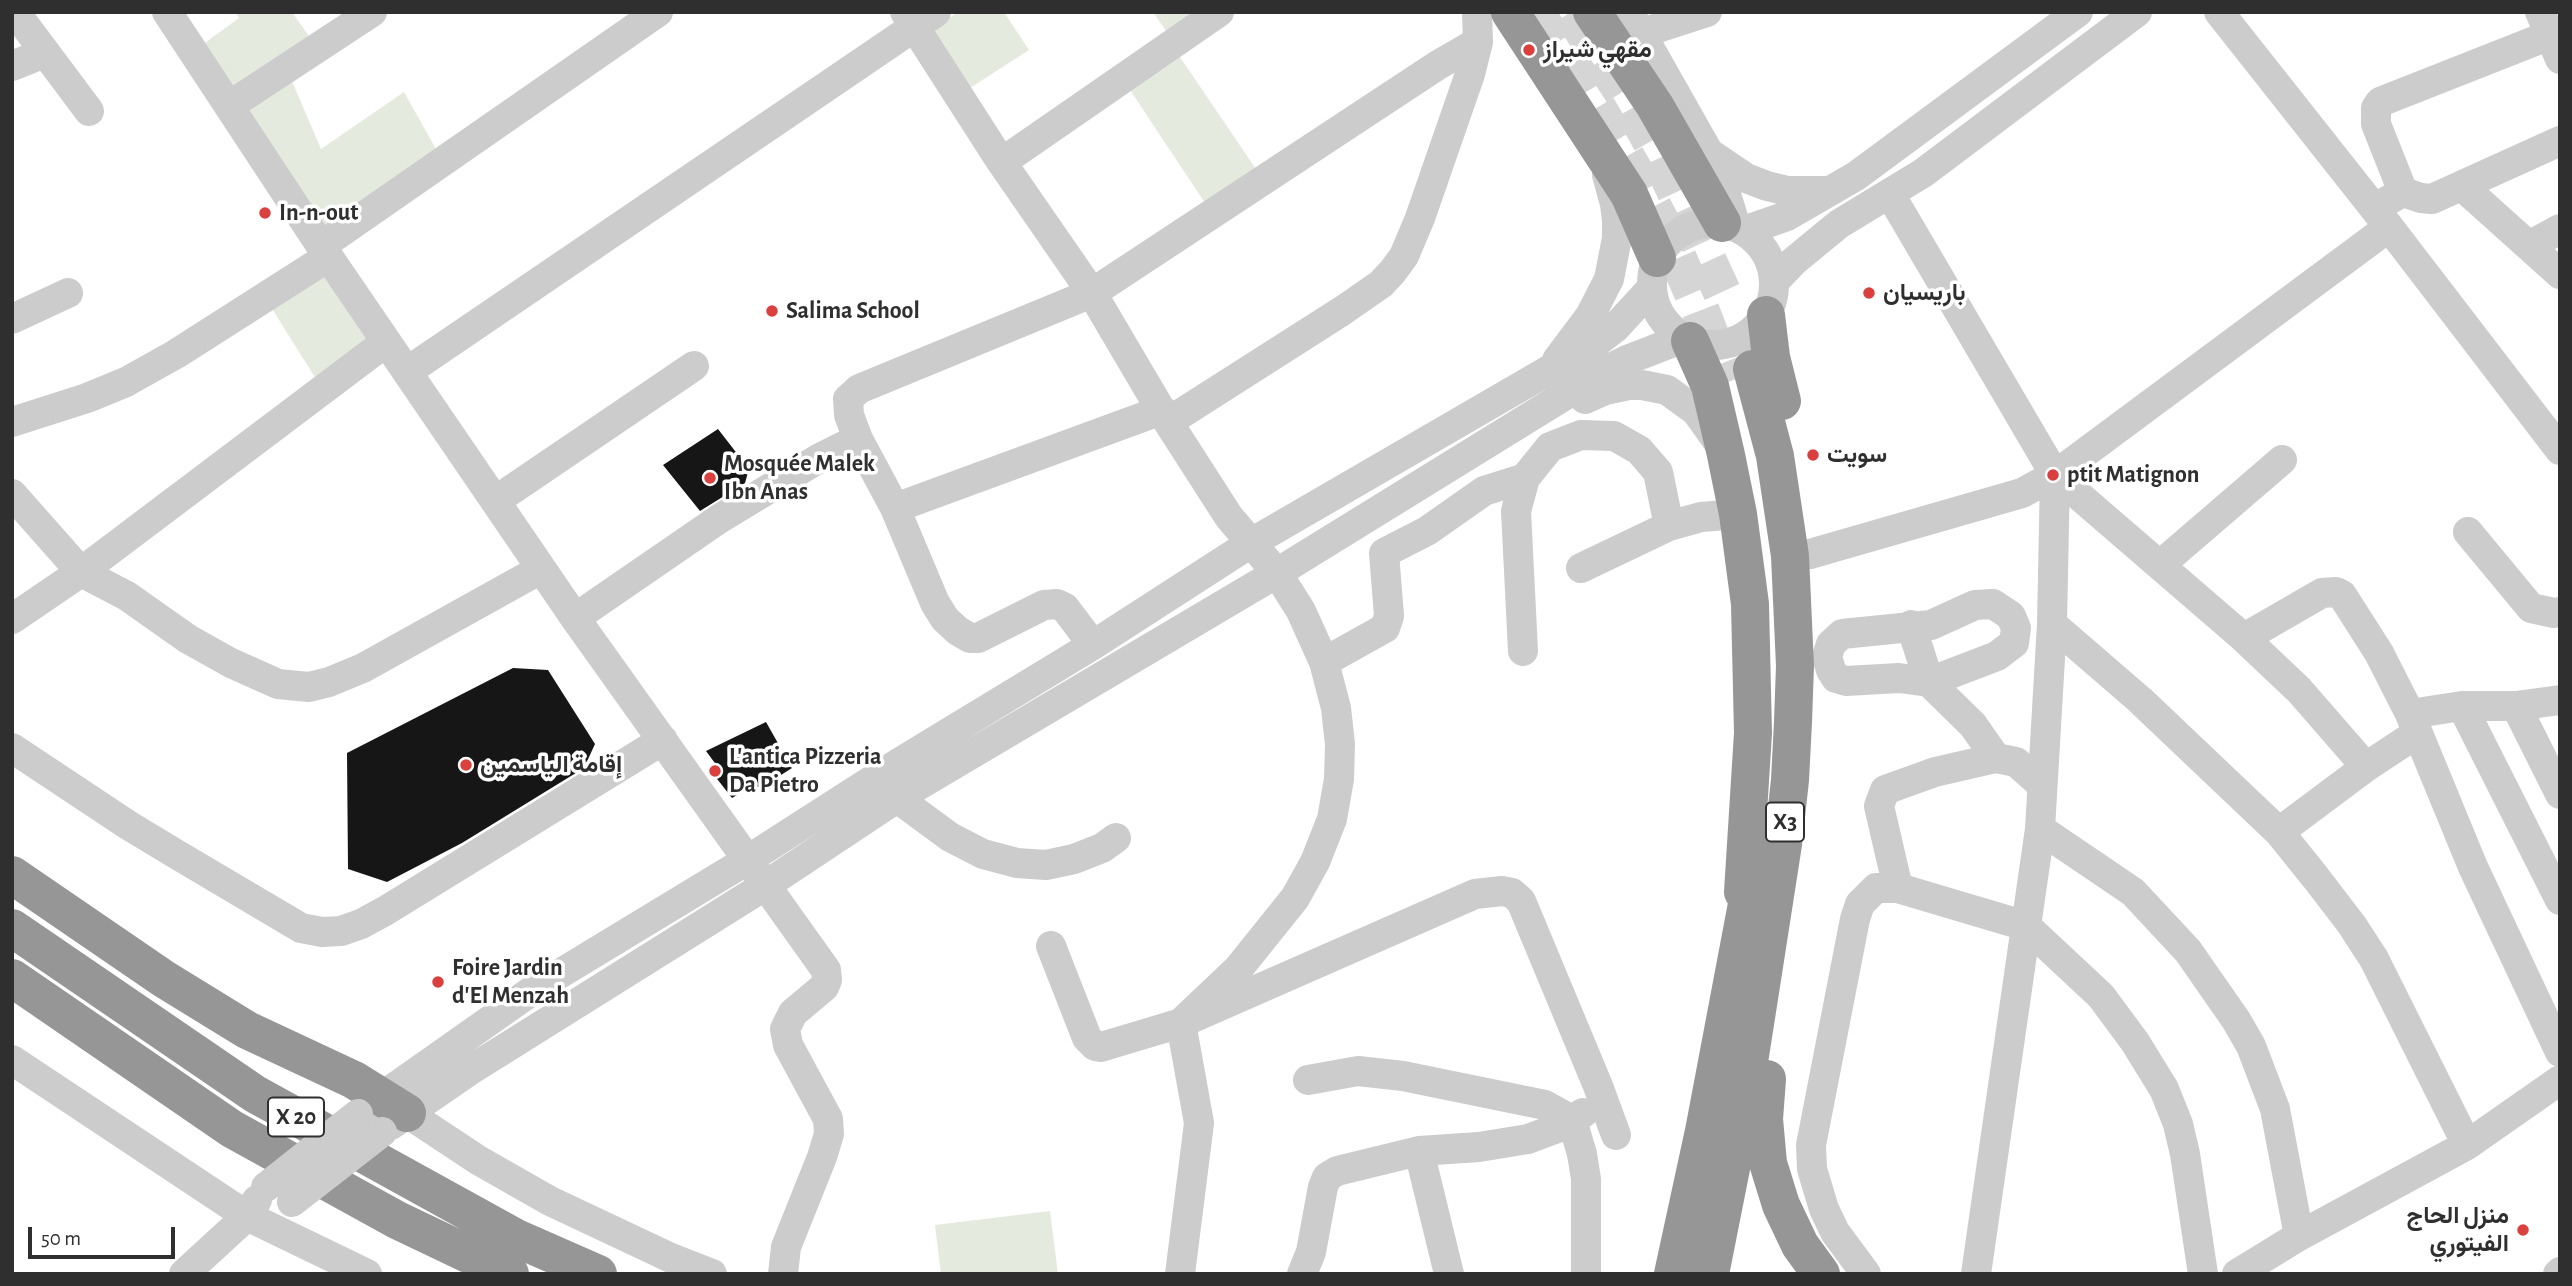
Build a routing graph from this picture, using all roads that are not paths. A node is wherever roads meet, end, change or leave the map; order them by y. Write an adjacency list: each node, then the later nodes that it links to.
1 (15, 12): 17 (street)
2 (167, 12): 19 (street)
3 (372, 12): 19 (street)
4 (659, 12): 33 (street)
5 (1219, 12): 24 (street)
6 (1477, 12): 16 (street)
7 (1510, 12): 21 (highway)
8 (1592, 12): 30 (highway)
9 (1707, 12): 14 (street)
10 (2078, 12): 26 (street)
11 (2137, 12): 28 (street)
12 (2218, 12): 29 (street)
13 (918, 17): 24 (street); 44 (street)
14 (1636, 23): 23 (street)
15 (2550, 36): 27 (street)
16 (1478, 43): 37 (street); 46 (street)
17 (44, 53): 18 (street); 20 (street)
18 (12, 66)
19 (229, 106): 33 (street)
20 (89, 111)
21 (1593, 139): 34 (highway); 43 (street)
22 (2560, 141): 25 (street)
23 (1710, 154): 26 (street); 30 (street)
24 (1002, 162): 37 (street)
25 (2462, 186): 27 (street); 32 (street)
26 (1832, 191): 30 (street)
27 (2403, 192): 29 (street)
28 (1890, 194): 38 (street); 53 (street)
29 (2382, 218): 50 (street); 53 (street)
30 (1734, 227): 34 (street); 38 (street)
31 (2560, 229): 32 (street)
32 (2529, 246): 35 (street)
33 (324, 251): 41 (street); 47 (street)
34 (1654, 273): 40 (street); 43 (street)
35 (2560, 274)
36 (68, 293): 39 (street)
37 (1092, 293): 46 (street); 48 (street)
38 (1770, 298): 40 (street); 62 (highway)
39 (13, 315)
40 (1687, 340): 45 (street); 51 (highway)
41 (386, 342): 44 (street); 66 (street)
42 (694, 366): 56 (street)
43 (1549, 370): 61 (street)
44 (408, 371): 56 (street)
45 (1539, 412): 49 (street); 51 (street); 67 (street)
46 (1165, 416): 57 (street); 61 (street)
47 (12, 422)
48 (858, 439): 57 (street); 69 (street)
49 (1550, 447): 54 (street); 59 (street)
50 (2560, 450)
51 (1726, 455): 58 (highway)
52 (2282, 460): 63 (street)
53 (2055, 475): 62 (street); 63 (street); 71 (street)
54 (1525, 478): 75 (street); 76 (street)
55 (12, 494): 66 (street)
56 (495, 501): 65 (street)
57 (895, 508): 74 (street)
58 (1738, 514): 59 (street); 99 (highway)
59 (1670, 526): 64 (street)
60 (2468, 532): 68 (street)
61 (1251, 543): 67 (street); 74 (street)
62 (1810, 554): 92 (highway)
63 (2160, 565): 73 (street)
64 (1581, 568)
65 (541, 569): 66 (street); 69 (street)
66 (81, 572): 70 (street)
67 (1277, 573): 76 (street); 88 (street)
68 (2560, 612)
69 (575, 618): 82 (street)
70 (12, 619)
71 (2052, 624): 86 (street); 90 (street)
72 (1911, 625): 77 (street); 77 (street); 77 (street)
73 (2244, 638): 81 (street); 85 (street)
74 (1093, 645): 93 (street)
75 (1523, 651)
76 (1324, 662): 104 (street)
77 (1929, 682): 84 (street)
78 (2560, 700): 80 (street)
79 (2462, 706): 80 (street); 81 (street); 98 (street)
80 (2516, 706): 87 (street)
81 (2413, 724): 85 (street); 105 (street)
82 (663, 740): 83 (street); 93 (street)
83 (12, 748)
84 (1996, 758): 86 (street); 96 (street)
85 (2366, 766): 90 (street)
86 (2042, 785): 89 (street)
87 (2560, 794)
88 (897, 798): 91 (street); 95 (street)
89 (2039, 829): 100 (street); 117 (street)
90 (2279, 832): 113 (street)
91 (1116, 838)
92 (1783, 844): 97 (highway, X3); 99 (highway, X3)
93 (749, 859): 95 (street); 110 (street)
94 (12, 874): 110 (highway)
95 (766, 885): 110 (street); 123 (street)
96 (1898, 888): 100 (street); 132 (street)
97 (1773, 900): 130 (highway, X3); 131 (highway)
98 (2560, 900)
99 (1743, 922): 115 (highway, X3)
100 (2026, 926): 133 (street); 134 (street)
101 (12, 928): 121 (highway, X 20)
102 (1051, 946): 104 (street)
103 (12, 978): 120 (highway, X 20)
104 (1181, 1023): 109 (street); 124 (street)
105 (2560, 1052)
106 (12, 1060): 116 (street)
107 (1308, 1080): 111 (street)
108 (2560, 1080): 113 (street)
109 (1603, 1101): 111 (street); 112 (street)
110 (382, 1114): 116 (street, bridge); 116 (street, bridge); 122 (street)
111 (1572, 1120): 114 (street); 127 (street)
112 (1616, 1135)
113 (2466, 1145): 117 (street)
114 (1419, 1151): 125 (street); 126 (street)
115 (1690, 1200): 128 (highway); 129 (highway, X3)
116 (247, 1216): 118 (street); 119 (street)
117 (2299, 1237): 135 (street)
118 (184, 1274)
119 (367, 1274)
120 (510, 1274)
121 (598, 1274)
122 (712, 1274)
123 (783, 1274)
124 (1180, 1274)
125 (1302, 1274)
126 (1450, 1274)
127 (1586, 1274)
128 (1658, 1274)
129 (1673, 1274)
130 (1710, 1274)
131 (1821, 1274)
132 (1866, 1274)
133 (1976, 1274)
134 (2203, 1274)
135 (2237, 1274)

